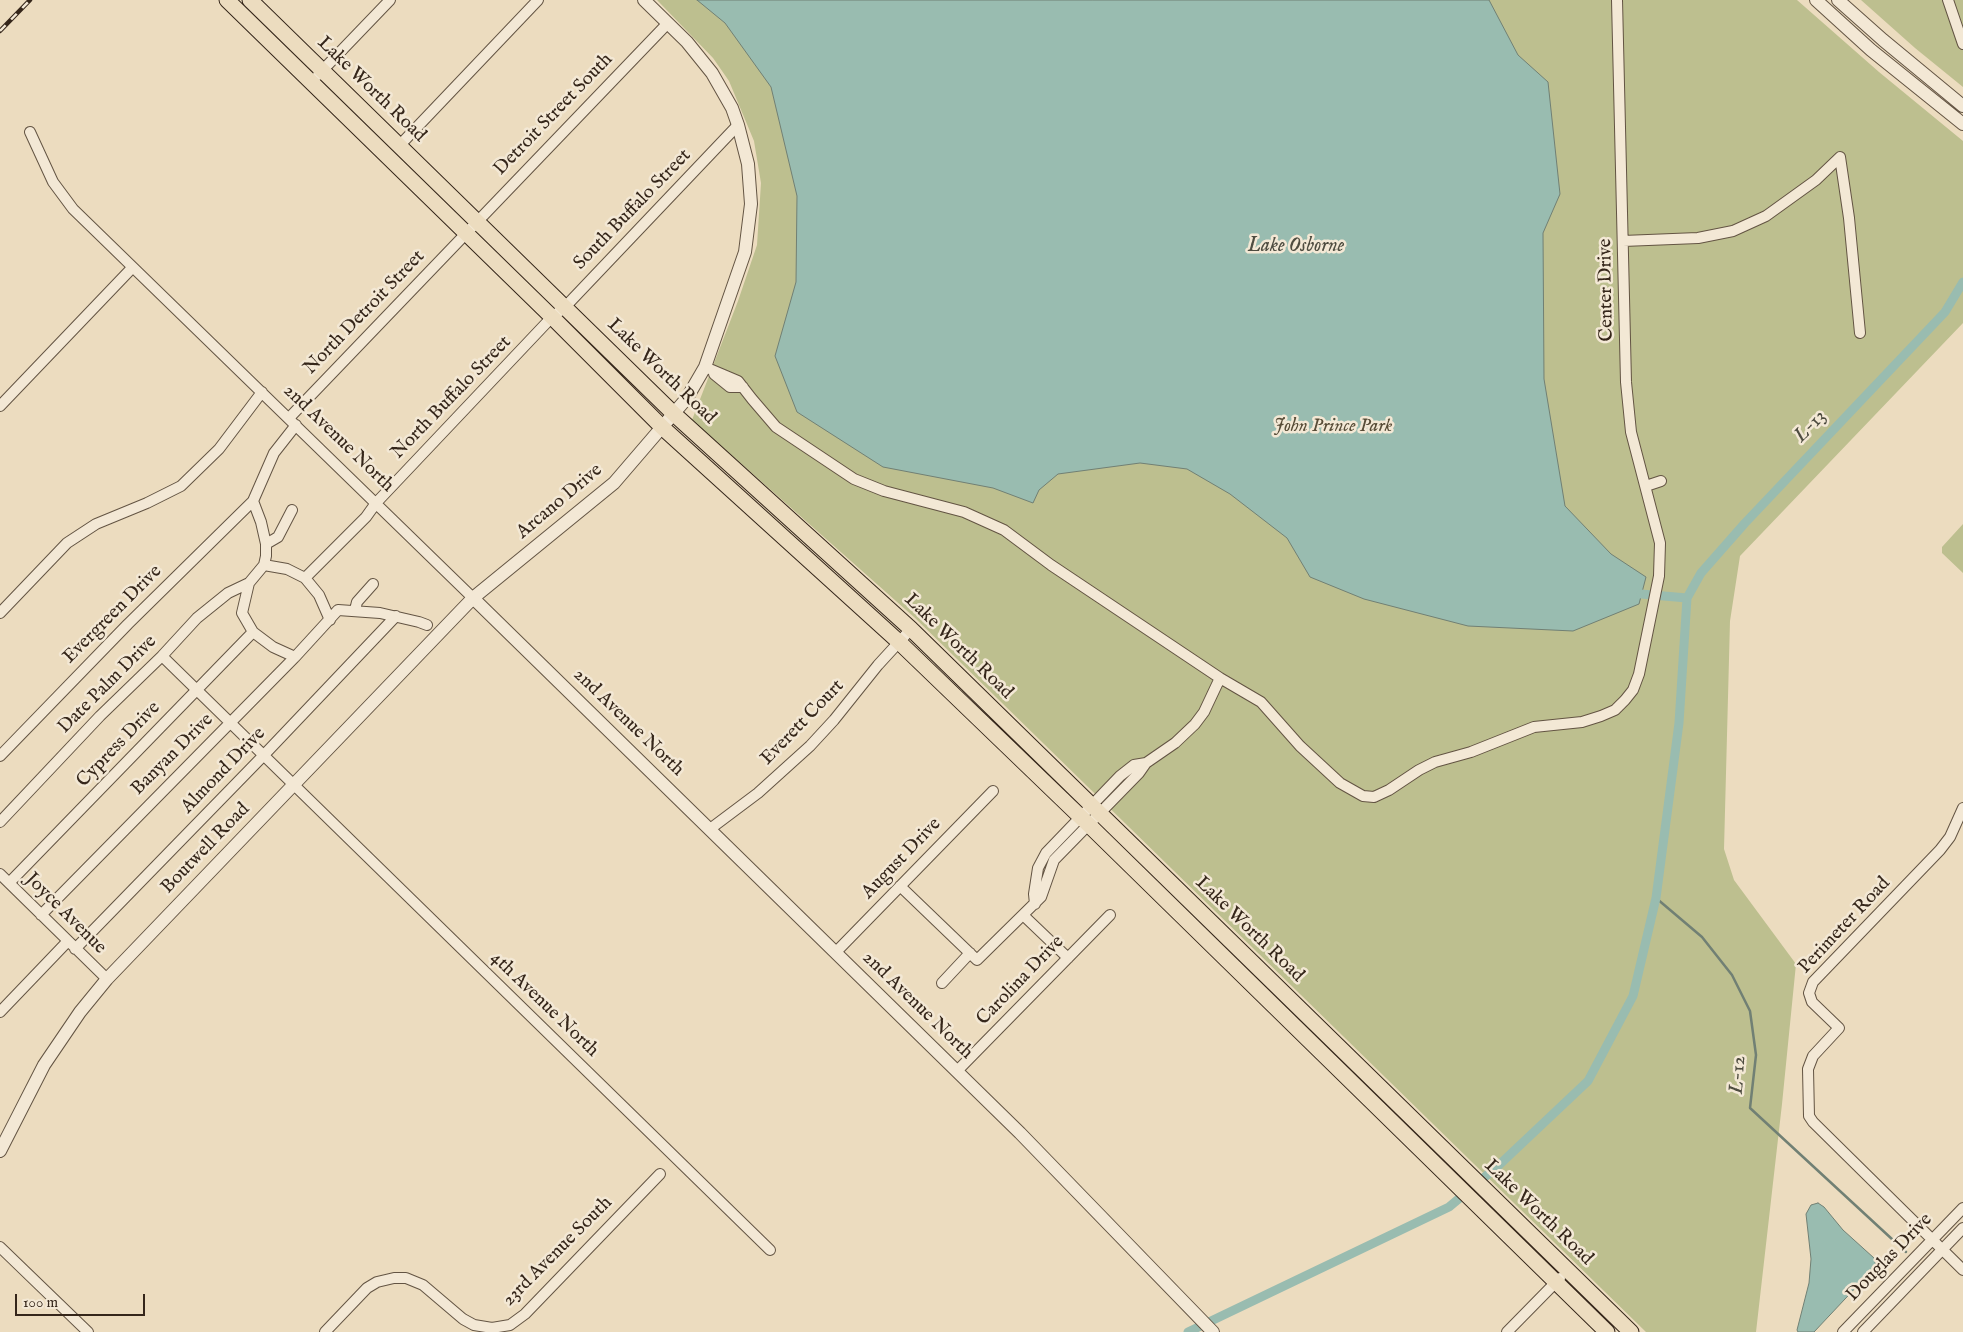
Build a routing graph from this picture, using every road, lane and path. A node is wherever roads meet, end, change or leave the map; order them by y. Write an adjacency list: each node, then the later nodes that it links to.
1 (228, 0): 9 (main road, Lake Worth Road)
2 (390, 0): 12 (street)
3 (538, 0): 18 (street)
4 (644, 0): 10 (street, Arcano Drive)
5 (1617, 0): 21 (street, Center Drive)
6 (1816, 0): 15 (street)
7 (1838, 0): 14 (street)
8 (1948, 0): 11 (street)
9 (246, 4): 12 (main road, Lake Worth Road); 13 (main road, Lake Worth Road)
10 (668, 23): 16 (street, Arcano Drive); 19 (street, Detroit Street South)
11 (1963, 44)
12 (322, 70): 13 (street); 18 (main road, Lake Worth Road)
13 (311, 82): 20 (main road, Lake Worth Road)
14 (1963, 106)
15 (1963, 124)
16 (738, 125): 23 (street, South Buffalo Street); 26 (street, Arcano Drive)
17 (30, 132): 22 (street, 2nd Avenue North)
18 (400, 145): 19 (main road, Lake Worth Road)
19 (477, 220): 20 (street, Detroit Street South); 23 (main road, Lake Worth Road)
20 (466, 232): 24 (main road, Lake Worth Road); 30 (street, North Detroit Street)
21 (1624, 241): 25 (street); 33 (street, Center Drive)
22 (132, 268): 27 (street, 2nd Avenue North); 28 (street)
23 (565, 307): 24 (street, South Buffalo Street); 29 (main road, Lake Worth Road)
24 (552, 317): 31 (main road, Lake Worth Road); 35 (street, North Buffalo Street)
25 (1860, 333)
26 (705, 367): 29 (street, Arcano Drive); 53 (street)
27 (262, 392): 30 (street, 2nd Avenue North); 44 (street)
28 (0, 406)
29 (674, 414): 31 (street, Arcano Drive); 48 (main road, Lake Worth Road)
30 (292, 422): 34 (street, North Detroit Street); 35 (street, 2nd Avenue North)
31 (663, 428): 42 (street, Arcano Drive); 50 (main road, Lake Worth Road)
32 (1661, 481): 33 (street)
33 (1646, 486): 53 (street, Center Drive)
34 (253, 502): 37 (street); 56 (street, Evergreen Drive)
35 (376, 503): 39 (street); 42 (street, 2nd Avenue North)
36 (292, 510): 37 (street)
37 (266, 544): 38 (street)
38 (264, 565): 39 (street); 40 (street)
39 (305, 578): 46 (street)
40 (250, 583): 49 (street); 51 (street, Date Palm Drive)
41 (373, 584): 43 (street)
42 (473, 598): 58 (street, Boutwell Road); 64 (street, 2nd Avenue North)
43 (355, 610): 45 (street); 46 (street)
44 (0, 613)
45 (396, 616): 47 (street); 57 (street, Almond Drive)
46 (330, 620): 52 (street, Banyan Drive)
47 (427, 625)
48 (911, 629): 50 (street, Everett Court); 61 (main road, Lake Worth Road)
49 (253, 632): 52 (street); 54 (street, Cypress Drive)
50 (899, 642): 62 (main road, Lake Worth Road); 64 (street, Everett Court)
51 (162, 656): 54 (street, 4th Avenue North); 63 (street, Date Palm Drive)
52 (295, 657): 55 (street, Banyan Drive)
53 (1220, 678): 61 (street)
54 (197, 691): 55 (street, 4th Avenue North); 66 (street, Cypress Drive)
55 (230, 723): 57 (street, 4th Avenue North); 68 (street, Banyan Drive)
56 (0, 756)
57 (264, 756): 58 (street, 4th Avenue North); 72 (street, Almond Drive)
58 (294, 786): 76 (street, Boutwell Road); 88 (street, 4th Avenue North)
59 (993, 791): 67 (street, August Drive)
60 (1963, 808): 86 (street, Perimeter Road)
61 (1097, 809): 62 (street); 81 (main road, Lake Worth Road)
62 (1085, 821): 69 (street); 80 (main road, Lake Worth Road)
63 (0, 822)
64 (710, 829): 73 (street, 2nd Avenue North)
65 (0, 874): 66 (street, Joyce Avenue)
66 (9, 882): 68 (street, Joyce Avenue)
67 (900, 886): 73 (street, August Drive); 74 (street)
68 (41, 915): 71 (street, Joyce Avenue)
69 (1022, 915): 74 (street); 75 (street)
70 (1110, 915): 75 (street, Carolina Drive)
71 (68, 941): 72 (street, Joyce Avenue); 78 (street)
72 (76, 949): 76 (street, Joyce Avenue)
73 (836, 952): 79 (street, 2nd Avenue North)
74 (970, 953): 77 (street)
75 (1068, 958): 79 (street, Carolina Drive)
76 (107, 979): 82 (street, Boutwell Road)
77 (942, 983)
78 (0, 1012)
79 (957, 1071): 95 (street, 2nd Avenue North)
80 (1349, 1080): 81 (main road); 92 (main road, Lake Worth Road)
81 (1416, 1122): 91 (main road, Lake Worth Road)
82 (0, 1151)
83 (660, 1174): 94 (street, 23rd Avenue South)
84 (1963, 1208): 86 (street, Douglas Drive)
85 (1963, 1228): 89 (street, Douglas Drive)
86 (1932, 1240): 89 (street, Perimeter Road); 99 (street, Douglas Drive)
87 (0, 1247): 93 (street)
88 (770, 1250)
89 (1942, 1250): 90 (street, Perimeter Road); 100 (street, Douglas Drive)
90 (1963, 1270)
91 (1569, 1271): 92 (street); 98 (main road, Lake Worth Road)
92 (1555, 1282): 96 (street); 97 (main road, Lake Worth Road)
93 (88, 1332)
94 (325, 1332)
95 (1213, 1332)
96 (1507, 1332)
97 (1607, 1332)
98 (1631, 1332)
99 (1843, 1332)
100 (1862, 1332)

